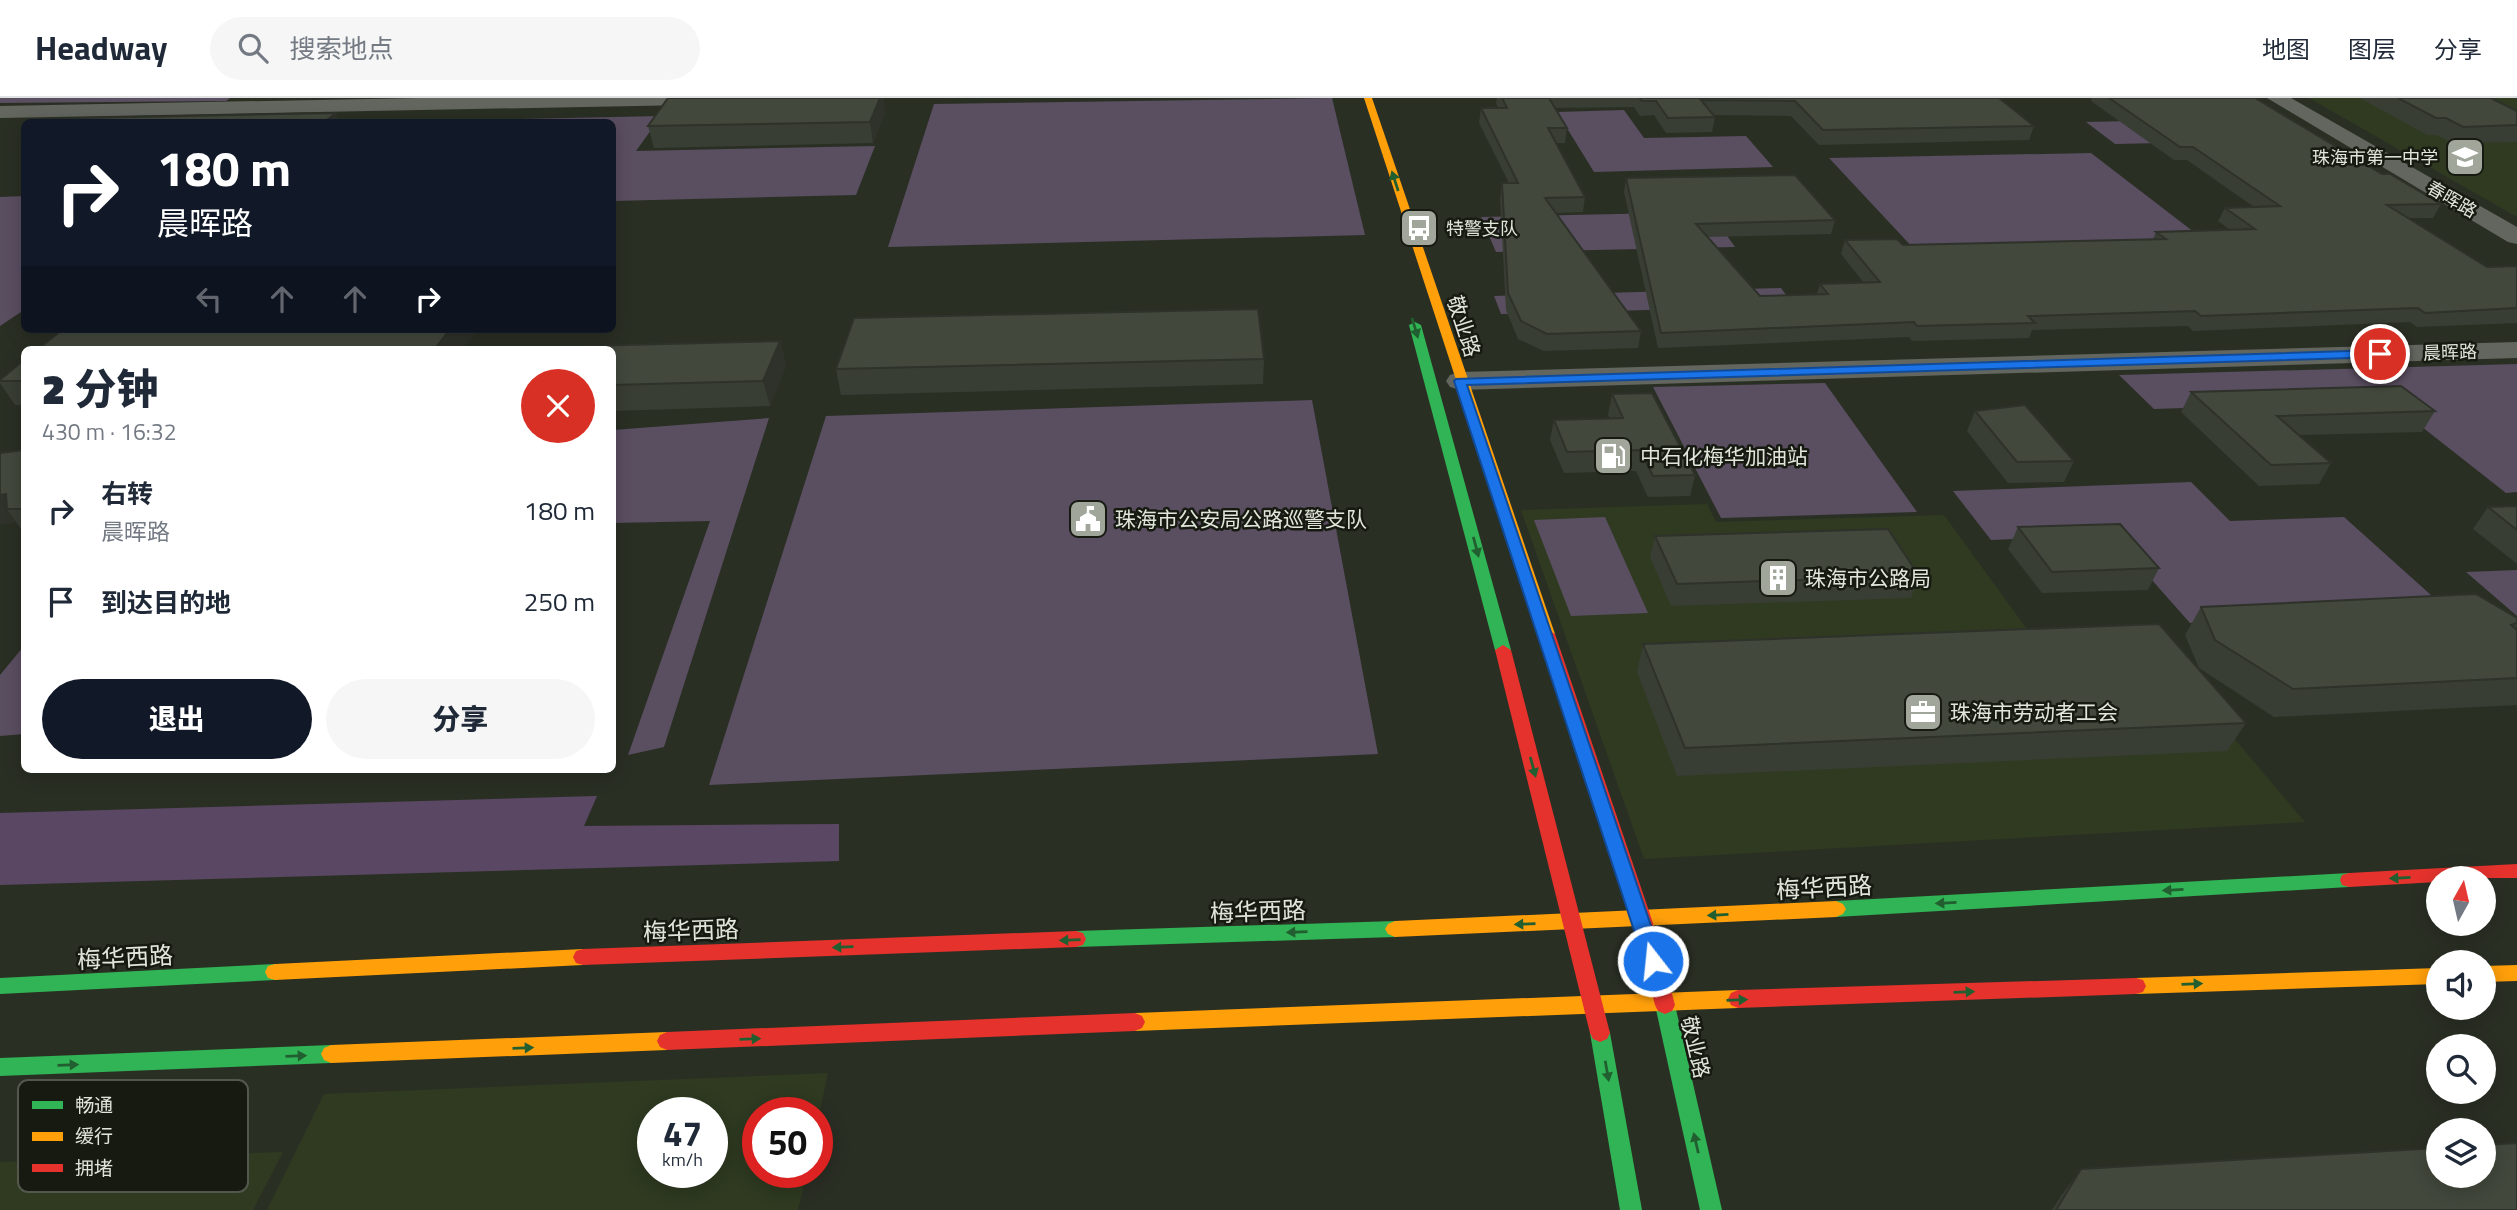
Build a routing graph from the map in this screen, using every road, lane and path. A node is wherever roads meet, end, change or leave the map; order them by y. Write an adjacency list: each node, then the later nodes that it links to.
1 (739, 98): 4 (street)
2 (1368, 98): 8 (main road, 敬业路, one-way to 2)
3 (2277, 98): 5 (street, 春晖路)
4 (0, 111)
5 (2517, 237)
6 (1412, 315): 11 (main road, one-way to 11)
7 (2517, 350): 8 (street, 晨晖路)
8 (1460, 381): 10 (main road, 敬业路)
9 (2517, 871): 10 (main road, 梅华西路, one-way to 10)
10 (1642, 920): 11 (main road, 梅华西路); 16 (main road, 敬业路)
11 (1573, 923): 15 (main road, 梅华西路, one-way to 15); 17 (main road)
12 (2517, 973): 13 (main road)
13 (2496, 974)
14 (2426, 976): 16 (main road, one-way to 14)
15 (0, 986)
16 (1665, 1003): 17 (main road); 20 (main road, 敬业路, one-way to 16)
17 (1595, 1004): 18 (main road, one-way to 17); 19 (main road, one-way to 19)
18 (0, 1067)
19 (1631, 1210)
20 (1711, 1210)

